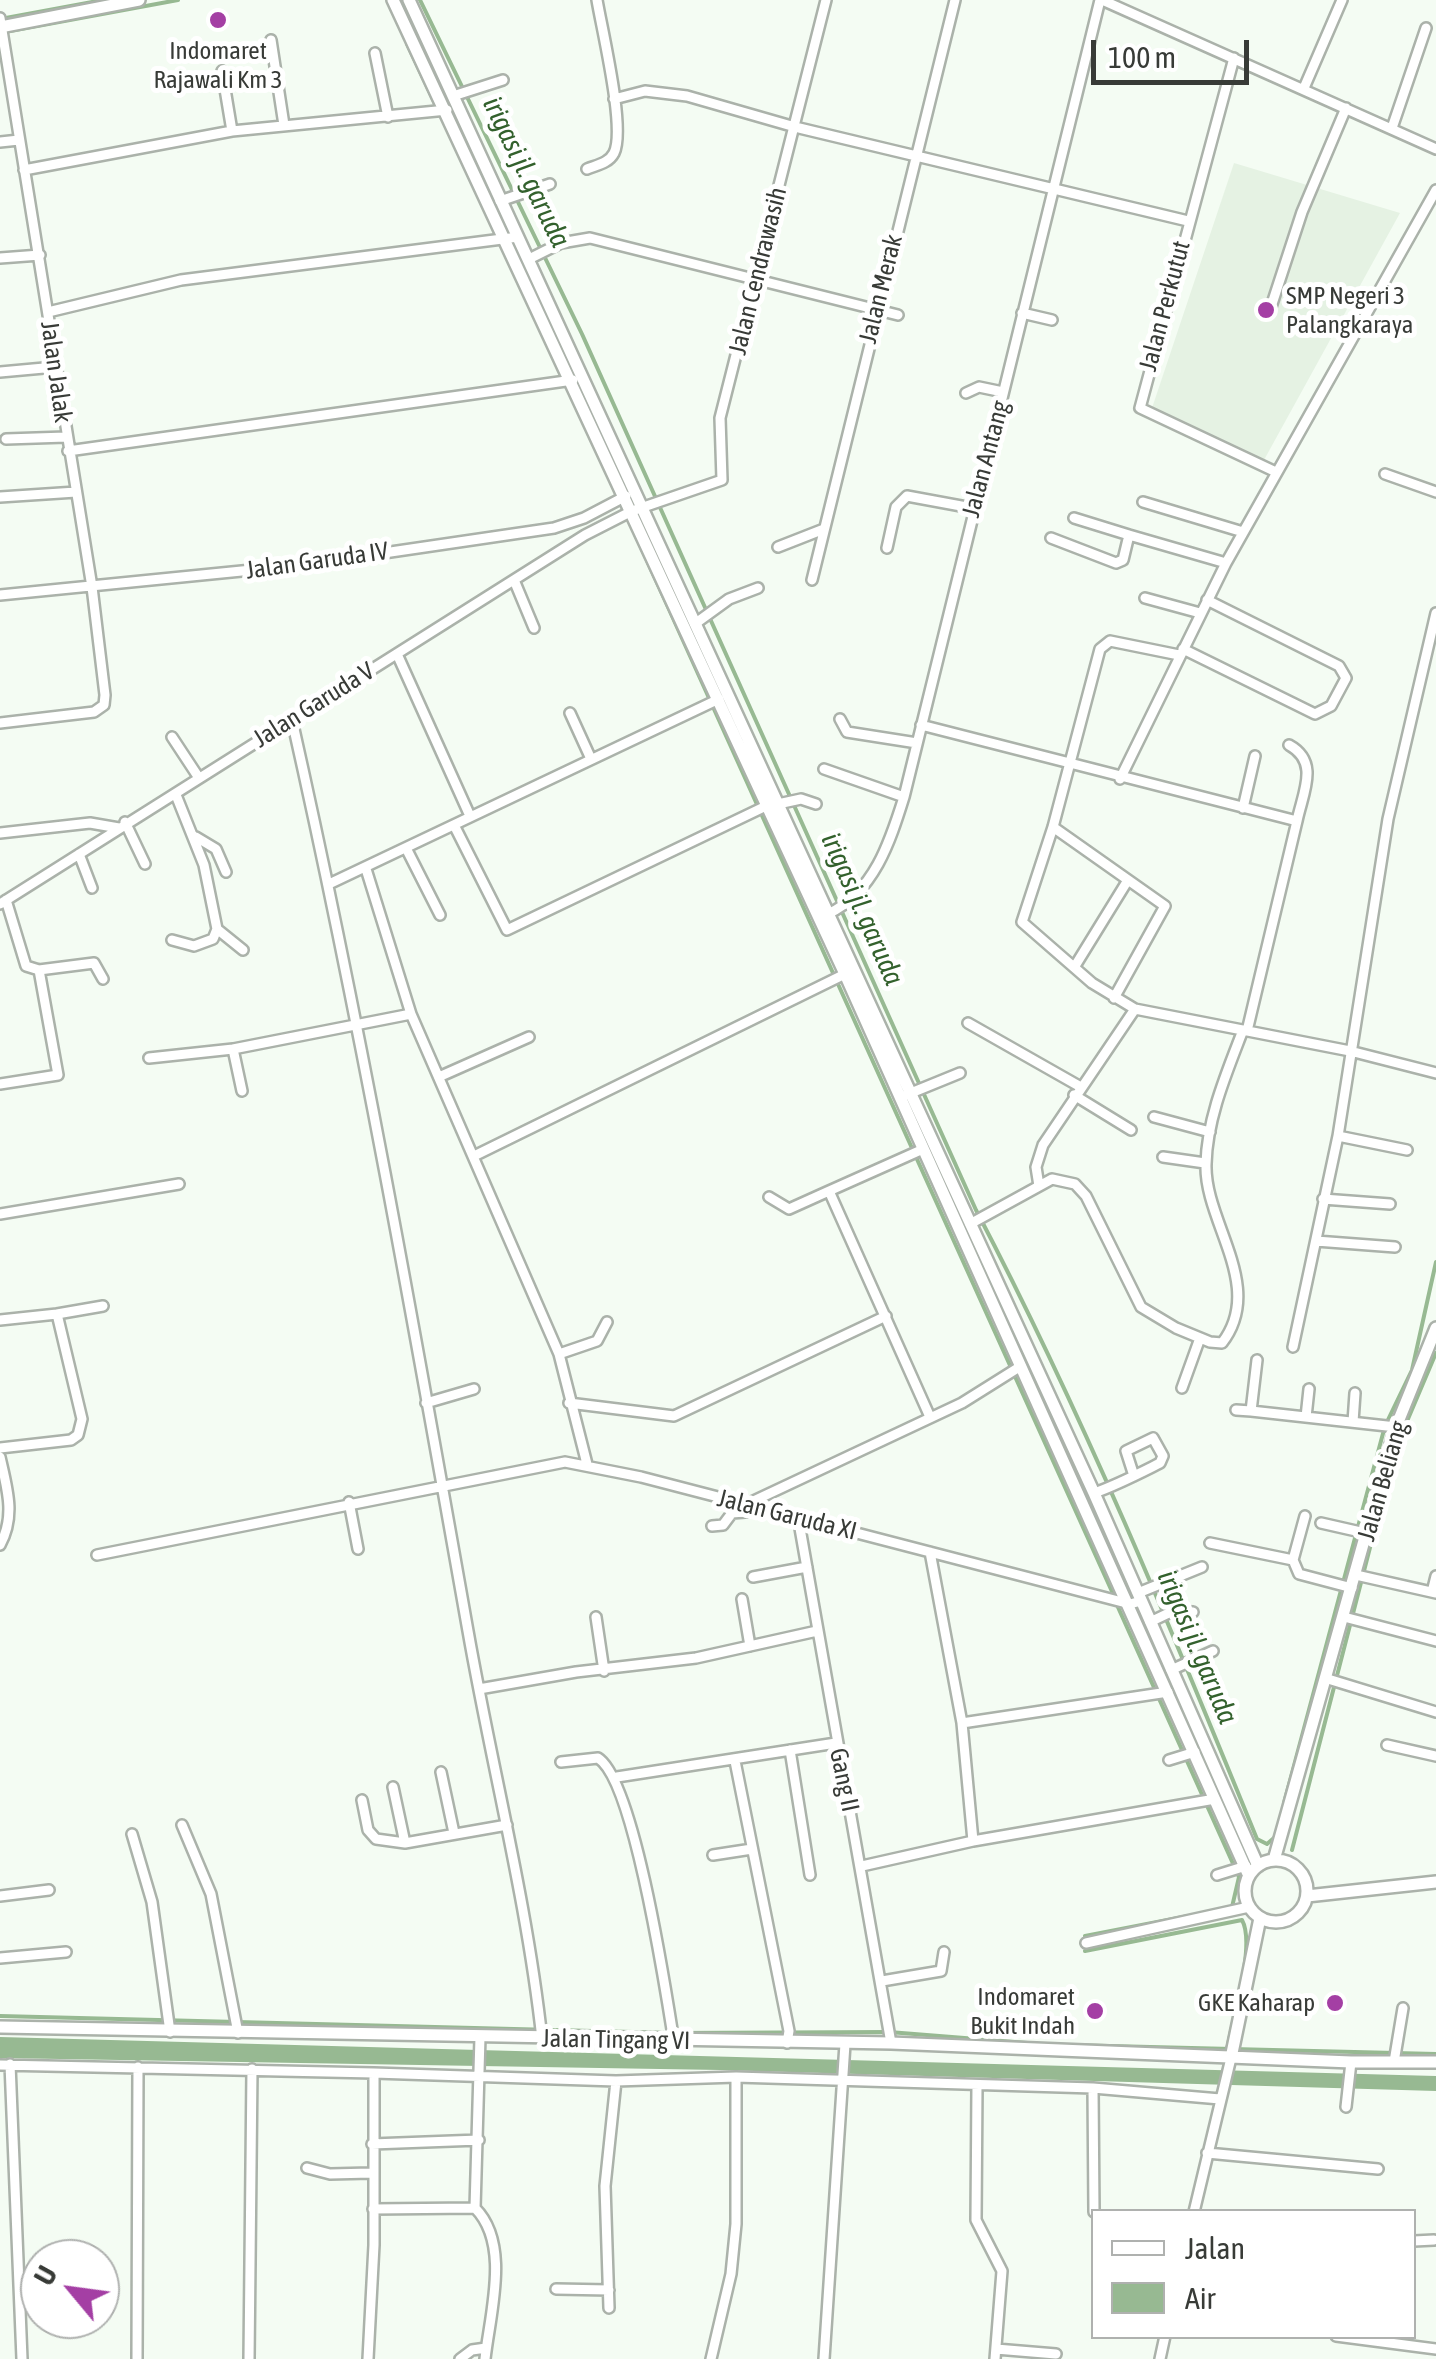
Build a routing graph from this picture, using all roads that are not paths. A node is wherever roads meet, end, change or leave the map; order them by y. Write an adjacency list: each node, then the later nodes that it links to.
1 (139, 0): 9 (main road)
2 (393, 0): 20 (main road)
3 (409, 0): 17 (main road)
4 (597, 0): 18 (street)
5 (826, 0): 23 (street, Jalan Cendrawasih)
6 (956, 0): 29 (street, Jalan Merak)
7 (1101, 0): 13 (street); 33 (street, Jalan Antang)
8 (1342, 0): 16 (street)
9 (1, 24): 26 (street, Jalan Jalak)
10 (1426, 28): 24 (street)
11 (271, 40): 22 (street)
12 (375, 52): 21 (street)
13 (1234, 58): 16 (street); 36 (street, Jalan Perkutut)
14 (222, 71): 25 (street)
15 (503, 80): 17 (street)
16 (1304, 88): 19 (street)
17 (464, 94): 35 (main road)
18 (614, 99): 23 (street); 30 (street)
19 (1346, 108): 24 (street); 43 (street)
20 (447, 110): 21 (street); 37 (main road)
21 (388, 117): 22 (street)
22 (284, 125): 25 (street)
23 (795, 127): 29 (street); 41 (street, Jalan Cendrawasih)
24 (1392, 128): 28 (street)
25 (232, 131): 31 (street)
26 (20, 140): 27 (street); 31 (street, Jalan Jalak)
27 (0, 142)
28 (1436, 149)
29 (914, 156): 33 (street); 42 (street, Jalan Merak)
30 (587, 168)
31 (24, 170): 38 (street, Jalan Jalak)
32 (550, 184): 35 (street)
33 (1051, 190): 36 (street); 45 (street, Jalan Antang)
34 (1436, 190): 57 (street)
35 (500, 202): 37 (main road)
36 (1188, 221): 57 (street, Jalan Perkutut)
37 (512, 238): 40 (main road); 44 (street); 50 (main road)
38 (40, 255): 39 (street); 44 (street, Jalan Jalak)
39 (0, 258)
40 (528, 259): 41 (street); 55 (main road)
41 (754, 278): 42 (street); 64 (street, Jalan Cendrawasih)
42 (876, 309): 46 (street); 67 (street, Jalan Merak)
43 (1270, 310)
44 (48, 312): 48 (street, Jalan Jalak)
45 (1022, 314): 47 (street); 51 (street, Jalan Antang)
46 (898, 315)
47 (1052, 320)
48 (55, 367): 49 (street); 53 (street, Jalan Jalak)
49 (0, 372)
50 (573, 380): 55 (main road); 56 (street)
51 (1003, 392): 52 (street); 65 (street, Jalan Antang)
52 (966, 393)
53 (66, 437): 54 (street); 56 (street, Jalan Jalak)
54 (6, 439)
55 (606, 440): 61 (main road)
56 (68, 451): 59 (street, Jalan Jalak)
57 (1276, 472): 68 (street)
58 (1385, 474): 60 (street)
59 (76, 492): 62 (street); 76 (street, Jalan Jalak)
60 (1436, 492)
61 (630, 493): 64 (main road); 76 (street, Jalan Garuda IV)
62 (0, 496)
63 (1142, 502): 68 (street)
64 (648, 506): 74 (street, Jalan Garuda V); 83 (main road); 87 (main road)
65 (972, 508): 72 (street); 92 (street, Jalan Antang)
66 (1074, 518): 69 (street)
67 (824, 529): 71 (street); 75 (street, Jalan Merak)
68 (1243, 532): 73 (street)
69 (1129, 535): 70 (street); 73 (street)
70 (1050, 538)
71 (778, 547)
72 (887, 548)
73 (1226, 563): 80 (street)
74 (514, 580): 84 (street); 86 (street, Jalan Garuda V)
75 (812, 580)
76 (92, 587): 78 (street, Jalan Garuda IV); 91 (street, Jalan Jalak)
77 (758, 588): 83 (street)
78 (0, 595)
79 (1145, 598): 82 (street)
80 (1207, 600): 82 (street); 85 (street)
81 (1436, 612): 140 (street)
82 (1200, 613): 85 (street)
83 (696, 623): 87 (main road)
84 (534, 628)
85 (1181, 652): 98 (street); 101 (street)
86 (397, 654): 90 (street, Jalan Garuda V); 107 (street)
87 (722, 698): 97 (street); 105 (main road)
88 (570, 713): 97 (street)
89 (840, 719): 94 (street)
90 (292, 720): 100 (street, Jalan Garuda V); 120 (street)
91 (0, 723)
92 (921, 725): 94 (street, Jalan Antang); 98 (street)
93 (172, 737): 100 (street)
94 (917, 743): 103 (street, Jalan Antang)
95 (1289, 744): 108 (street)
96 (1255, 756): 106 (street)
97 (591, 759): 107 (street)
98 (1069, 765): 101 (street); 111 (street)
99 (824, 769): 103 (street)
100 (200, 778): 102 (street, Jalan Garuda V)
101 (1120, 779): 106 (street)
102 (176, 795): 109 (street, Jalan Garuda V); 113 (street)
103 (904, 797): 123 (street, Jalan Antang)
104 (816, 804): 105 (street)
105 (770, 805): 110 (street); 123 (main road); 130 (main road)
106 (1242, 808): 108 (street)
107 (470, 816): 110 (street)
108 (1297, 821): 137 (street)
109 (122, 825): 112 (street); 115 (street, Jalan Garuda V); 116 (street)
110 (455, 826): 114 (street)
111 (1053, 827): 119 (street); 128 (street)
112 (0, 832)
113 (196, 837): 118 (street); 125 (street)
114 (407, 850): 117 (street); 124 (street)
115 (79, 854): 121 (street); 122 (street, Jalan Garuda V)
116 (145, 864)
117 (366, 869): 120 (street); 134 (street)
118 (226, 872)
119 (1128, 880): 128 (street); 132 (street)
120 (329, 884): 136 (street)
121 (92, 888)
122 (3, 902): 129 (street)
123 (836, 910): 148 (main road)
124 (440, 916)
125 (217, 930): 126 (street); 127 (street)
126 (172, 940)
127 (243, 950)
128 (1075, 966): 132 (street)
129 (39, 970): 131 (street); 145 (street)
130 (846, 974): 148 (main road); 155 (street)
131 (103, 979)
132 (1114, 998): 133 (street)
133 (1135, 1009): 137 (street); 147 (street)
134 (410, 1014): 136 (street); 144 (street)
135 (968, 1023): 147 (street)
136 (356, 1028): 139 (street); 184 (street)
137 (1245, 1030): 140 (street); 151 (street)
138 (529, 1037): 144 (street)
139 (233, 1049): 141 (street); 146 (street)
140 (1350, 1051): 143 (street); 152 (street)
141 (150, 1058)
142 (960, 1073): 148 (street)
143 (1436, 1073)
144 (441, 1076): 155 (street)
145 (0, 1084)
146 (242, 1091)
147 (1076, 1091): 150 (street); 159 (street)
148 (914, 1093): 153 (main road); 165 (main road)
149 (1154, 1117): 151 (street)
150 (1131, 1130)
151 (1210, 1132): 157 (street)
152 (1338, 1136): 154 (street); 162 (street)
153 (922, 1150): 160 (street); 178 (main road)
154 (1407, 1150)
155 (476, 1155): 176 (street)
156 (1163, 1157): 157 (street)
157 (1206, 1163): 174 (street)
158 (179, 1184): 164 (street)
159 (1039, 1186): 165 (street); 174 (street)
160 (829, 1192): 161 (street); 170 (street)
161 (769, 1197)
162 (1323, 1199): 163 (street); 166 (street)
163 (1390, 1204)
164 (0, 1214)
165 (978, 1218): 196 (main road)
166 (1316, 1241): 167 (street); 175 (street)
167 (1395, 1247)
168 (103, 1306): 169 (street)
169 (57, 1314): 171 (street); 191 (street)
170 (886, 1316): 183 (street); 187 (street)
171 (0, 1320)
172 (608, 1322): 176 (street)
173 (1436, 1328): 190 (main road, Jalan Beliang)
174 (1200, 1338): 180 (street)
175 (1293, 1347)
176 (559, 1354): 183 (street)
177 (1256, 1360): 186 (street)
178 (1021, 1366): 187 (street); 202 (main road)
179 (474, 1388): 184 (street)
180 (1182, 1388)
181 (1309, 1389): 188 (street)
182 (1355, 1393): 189 (street)
183 (569, 1403): 193 (street)
184 (426, 1404): 195 (street)
185 (1236, 1410): 186 (street)
186 (1251, 1411): 188 (street)
187 (930, 1417): 198 (street)
188 (1306, 1417): 189 (street)
189 (1353, 1422): 190 (street)
190 (1396, 1427): 205 (main road, Jalan Beliang)
191 (0, 1448)
192 (0, 1457): 207 (street)
193 (587, 1464): 195 (street, Jalan Garuda XI); 198 (street, Jalan Garuda XI)
194 (1134, 1476): 194 (street); 196 (street)
195 (442, 1484): 197 (street, Jalan Garuda XI); 231 (street)
196 (1104, 1490): 202 (main road)
197 (349, 1502): 208 (street); 210 (street, Jalan Garuda XI)
198 (744, 1505): 199 (street, Jalan Garuda XI)
199 (769, 1510): 201 (street, Jalan Garuda XI); 204 (street)
200 (1305, 1516): 211 (street)
201 (798, 1517): 209 (street, Jalan Garuda XI); 212 (street, Gang II)
202 (1100, 1521): 219 (main road)
203 (1321, 1523): 205 (street)
204 (712, 1526)
205 (1365, 1533): 216 (main road, Jalan Beliang)
206 (1210, 1543): 211 (street)
207 (0, 1545)
208 (358, 1549)
209 (930, 1552): 219 (street, Jalan Garuda XI); 234 (street)
210 (97, 1555)
211 (1292, 1560): 216 (street)
212 (807, 1567): 215 (street); 224 (street, Gang II)
213 (1202, 1567): 219 (street)
214 (1436, 1576): 217 (street)
215 (753, 1577)
216 (1354, 1581): 217 (street); 222 (main road, Jalan Beliang)
217 (1434, 1592)
218 (742, 1599): 226 (street)
219 (1136, 1600): 223 (main road); 232 (main road)
220 (1194, 1612): 223 (street)
221 (596, 1617): 228 (street)
222 (1344, 1617): 225 (street); 230 (main road, Jalan Beliang)
223 (1150, 1622): 229 (main road)
224 (817, 1631): 226 (street); 235 (street, Gang II)
225 (1436, 1641)
226 (750, 1646): 228 (street)
227 (1213, 1651): 229 (street)
228 (604, 1670): 231 (street)
229 (1170, 1670): 258 (main road)
230 (1328, 1679): 233 (street); 256 (main road, Jalan Beliang)
231 (479, 1689): 249 (street)
232 (1168, 1692): 234 (street); 238 (main road)
233 (1436, 1712)
234 (962, 1723): 252 (street)
235 (836, 1742): 237 (street); 257 (street, Gang II)
236 (1388, 1744): 239 (street)
237 (790, 1750): 240 (street); 260 (street)
238 (1195, 1752): 241 (street); 246 (main road)
239 (1436, 1756)
240 (735, 1760): 244 (street); 254 (street)
241 (1169, 1760)
242 (561, 1762): 244 (street)
243 (441, 1772): 250 (street)
244 (616, 1778): 277 (street)
245 (393, 1786): 253 (street)
246 (1215, 1799): 252 (street); 258 (main road)
247 (362, 1800): 253 (street)
248 (182, 1824): 275 (street)
249 (508, 1826): 250 (street); 276 (street)
250 (454, 1833): 253 (street)
251 (132, 1834): 274 (street)
252 (973, 1841): 257 (street)
253 (405, 1843)
254 (752, 1849): 255 (street); 279 (street)
255 (713, 1856)
256 (1274, 1860): 258 (main road); 264 (main road)
257 (862, 1866): 271 (street, Gang II)
258 (1251, 1869): 259 (street); 265 (main road)
259 (1217, 1874)
260 (810, 1875)
261 (1436, 1882): 264 (main road)
262 (49, 1890): 263 (street)
263 (0, 1896)
264 (1307, 1896): 266 (main road)
265 (1250, 1907): 266 (main road); 267 (street)
266 (1260, 1918): 285 (main road)
267 (1086, 1943)
268 (66, 1952): 270 (street)
269 (944, 1952): 271 (street)
270 (0, 1958)
271 (882, 1981): 280 (street, Gang II)
272 (1403, 2008): 282 (street)
273 (0, 2027): 274 (main road, Jalan Tingang VI)
274 (170, 2032): 275 (main road, Jalan Tingang VI)
275 (238, 2033): 278 (main road, Jalan Tingang VI)
276 (542, 2039): 277 (main road, Jalan Tingang VI); 278 (main road, Jalan Tingang VI)
277 (674, 2042): 279 (main road, Jalan Tingang VI)
278 (481, 2043): 289 (street)
279 (787, 2043): 281 (main road, Jalan Tingang VI)
280 (891, 2043): 281 (main road, Jalan Tingang VI); 285 (main road, Jalan Tingang VI)
281 (846, 2051): 292 (street)
282 (1394, 2062): 283 (main road, Jalan Tingang VI); 287 (main road, Jalan Tingang VI)
283 (1436, 2062)
284 (5, 2064): 286 (street); 316 (street)
285 (1229, 2064): 287 (main road, Jalan Tingang VI); 296 (street)
286 (138, 2067): 288 (street); 317 (street)
287 (1350, 2068): 297 (street)
288 (252, 2069): 290 (street); 318 (street)
289 (482, 2070): 290 (street); 293 (street); 298 (street)
290 (374, 2072): 299 (street)
291 (736, 2077): 292 (street); 293 (street); 321 (street)
292 (844, 2078): 294 (street); 322 (street)
293 (616, 2081): 309 (street)
294 (977, 2085): 295 (street); 314 (street)
295 (1094, 2088): 296 (street); 305 (street)
296 (1220, 2100): 300 (street)
297 (1346, 2107)
298 (479, 2140): 299 (street); 304 (street)
299 (372, 2144): 303 (street)
300 (1207, 2153): 302 (street); 306 (street)
301 (306, 2168): 303 (street)
302 (1378, 2169)
303 (372, 2173): 307 (street)
304 (475, 2208): 307 (street); 313 (street)
305 (1094, 2209)
306 (1195, 2209)
307 (373, 2210): 319 (street)
308 (556, 2289): 309 (street)
309 (609, 2290): 310 (street)
310 (609, 2308)
311 (1359, 2339): 312 (street)
312 (1436, 2349)
313 (486, 2354): 320 (street)
314 (995, 2354): 315 (street)
315 (1056, 2354)
316 (22, 2359)
317 (137, 2359)
318 (250, 2359)
319 (368, 2359)
320 (460, 2359)
321 (711, 2359)
322 (824, 2359)

